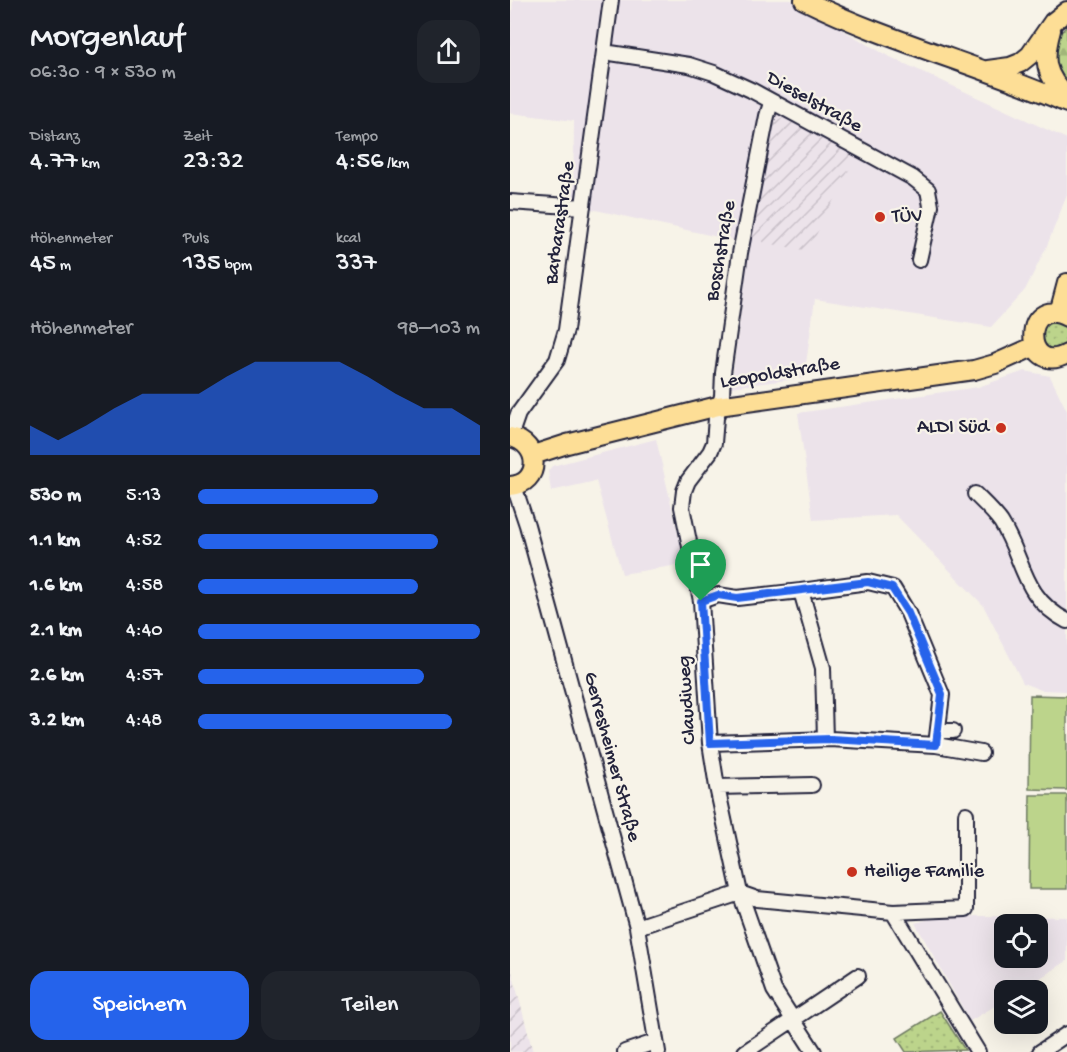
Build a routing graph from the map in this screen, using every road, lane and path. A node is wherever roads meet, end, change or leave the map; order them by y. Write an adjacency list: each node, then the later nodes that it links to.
1 (611, 0): 4 (street, Barbarastraße)
2 (804, 0): 5 (main road)
3 (1060, 16): 6 (main road); 7 (main road)
4 (604, 52): 8 (street, Dieselstraße); 12 (street, Barbarastraße)
5 (958, 63): 6 (main road); 10 (main road)
6 (986, 70): 9 (main road)
7 (1067, 96)
8 (771, 103): 13 (street, Dieselstraße); 18 (street, Boschstraße)
9 (1067, 103)
10 (1067, 110)
11 (510, 202): 12 (street)
12 (584, 207): 19 (street, Barbarastraße)
13 (919, 260)
14 (1067, 283): 15 (main road)
15 (1063, 315): 16 (main road)
16 (1035, 346): 17 (main road); 18 (main road, Leopoldstraße)
17 (1066, 359)
18 (718, 406): 20 (main road, Leopoldstraße); 24 (street, Claudiweg)
19 (510, 437): 20 (main road)
20 (533, 455): 21 (main road)
21 (512, 486): 36 (street, Gerresheimer Straße)
22 (975, 494): 25 (street)
23 (801, 591): 24 (street); 27 (street); 28 (street)
24 (701, 601): 29 (street, Claudiweg)
25 (1067, 621)
26 (953, 731): 27 (street)
27 (937, 738): 28 (street); 30 (street)
28 (825, 739): 29 (street)
29 (710, 743): 32 (street, Claudiweg)
30 (981, 753)
31 (812, 785): 32 (street)
32 (717, 787): 34 (street, Claudiweg)
33 (966, 814): 35 (street)
34 (740, 893): 35 (street); 36 (street); 38 (street, Claudiweg)
35 (893, 912): 44 (street)
36 (637, 927): 40 (street, Gerresheimer Straße)
37 (858, 976): 38 (street)
38 (792, 1020): 42 (street); 43 (street, Claudiweg)
39 (1067, 1034): 45 (street)
40 (656, 1047): 41 (street, Gerresheimer Straße)
41 (625, 1052)
42 (745, 1052)
43 (814, 1052)
44 (978, 1052)
45 (1040, 1052)

